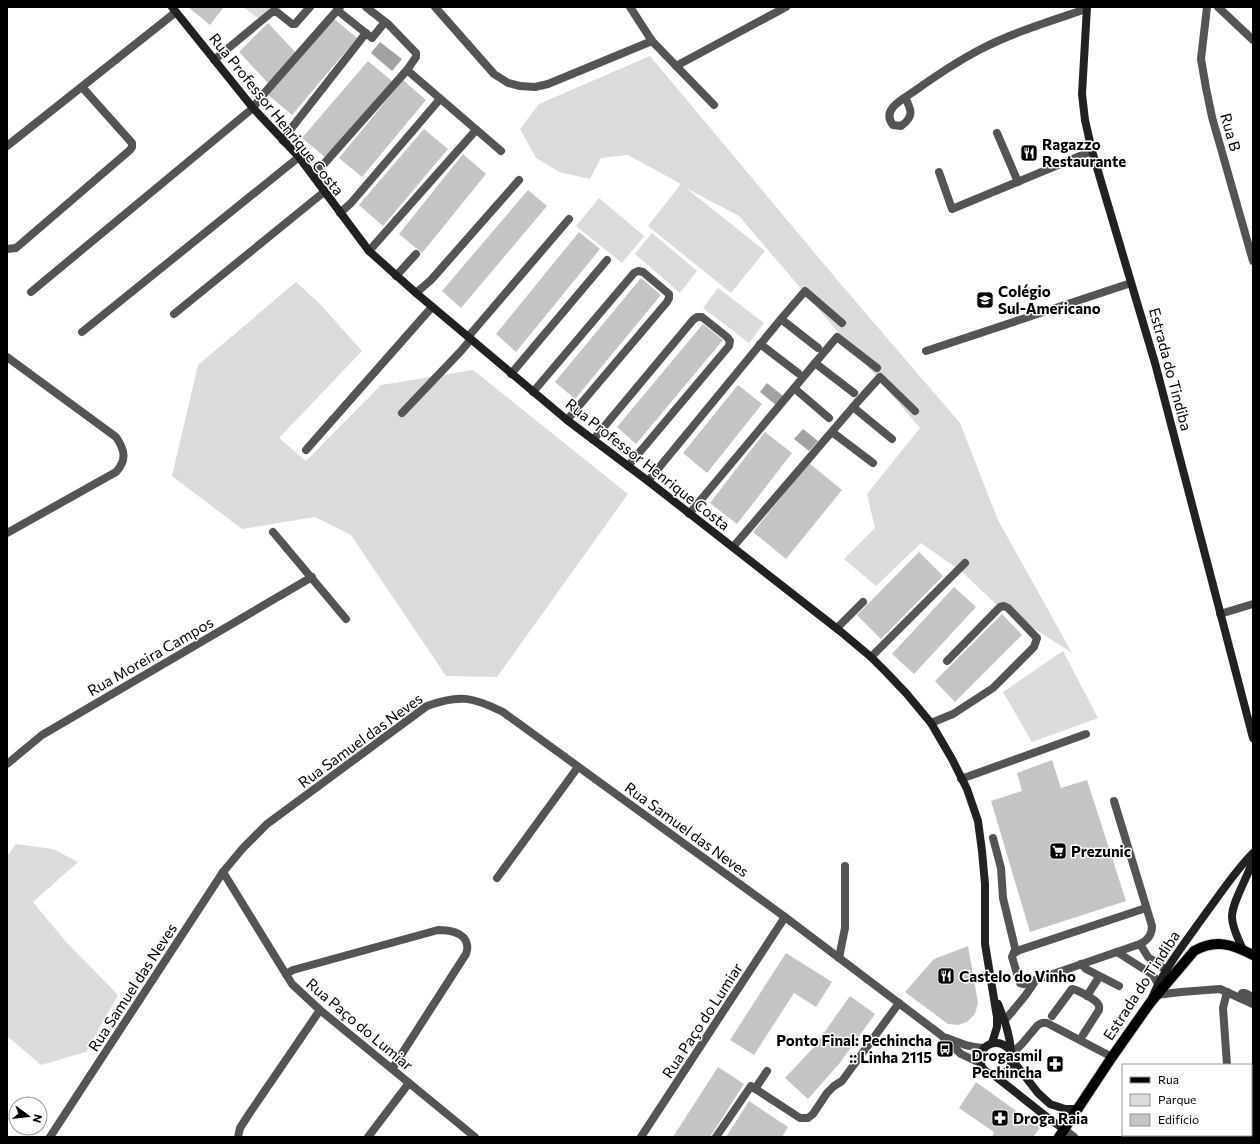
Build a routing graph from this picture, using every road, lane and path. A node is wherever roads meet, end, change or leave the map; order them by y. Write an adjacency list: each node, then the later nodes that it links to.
1 (310, 7): 15 (street)
2 (366, 7): 11 (street)
3 (435, 7): 14 (street)
4 (630, 7): 14 (street)
5 (786, 7): 16 (street)
6 (1207, 7): 41 (street, Rua B)
7 (1218, 7): 13 (street)
8 (1087, 8): 19 (street); 28 (street, Estrada do Tindiba)
9 (338, 9): 12 (street); 22 (street)
10 (174, 10): 15 (street, Rua Professor Henrique Costa); 18 (street)
11 (385, 22): 12 (street); 17 (street)
12 (366, 33): 25 (street)
13 (1253, 40)
14 (652, 41): 16 (street)
15 (214, 60): 22 (street, Rua Professor Henrique Costa)
16 (676, 66): 21 (street)
17 (407, 70): 20 (street); 31 (street)
18 (82, 87): 26 (street); 37 (street)
19 (905, 98)
20 (440, 99): 23 (street); 35 (street)
21 (714, 105)
22 (253, 108): 25 (street, Rua Professor Henrique Costa); 44 (street)
23 (476, 130): 27 (street); 38 (street)
24 (997, 133): 33 (street)
25 (283, 141): 29 (street, Rua Professor Henrique Costa)
26 (7, 146)
27 (501, 151)
28 (1092, 152): 33 (street); 43 (street, Estrada do Tindiba)
29 (299, 157): 31 (street, Rua Professor Henrique Costa); 50 (street)
30 (939, 172): 33 (street)
31 (313, 175): 34 (street, Rua Professor Henrique Costa)
32 (519, 180): 45 (street)
33 (1018, 182)
34 (324, 192): 35 (street, Rua Professor Henrique Costa); 47 (street)
35 (340, 213): 38 (street, Rua Professor Henrique Costa)
36 (569, 218): 51 (street)
37 (7, 249)
38 (369, 251): 42 (street, Rua Professor Henrique Costa)
39 (416, 254): 42 (street)
40 (607, 260): 59 (street)
41 (1253, 261)
42 (396, 276): 45 (street, Rua Professor Henrique Costa)
43 (1131, 283): 54 (street); 83 (street, Estrada do Tindiba)
44 (31, 292)
45 (416, 293): 46 (street, Rua Professor Henrique Costa)
46 (432, 308): 51 (street, Rua Professor Henrique Costa); 71 (street)
47 (174, 314)
48 (781, 319): 49 (street); 52 (street); 53 (street)
49 (842, 323)
50 (82, 332)
51 (469, 338): 59 (street, Rua Professor Henrique Costa); 65 (street)
52 (760, 344): 58 (street); 74 (street)
53 (818, 348)
54 (926, 351)
55 (7, 358): 77 (street)
56 (816, 363): 57 (street); 60 (street); 62 (street)
57 (877, 368)
58 (798, 373)
59 (511, 374): 61 (street, Rua Professor Henrique Costa)
60 (794, 388): 66 (street); 75 (street)
61 (533, 392): 67 (street, Rua Professor Henrique Costa); 67 (street)
62 (854, 393)
63 (853, 407): 64 (street); 68 (street); 69 (street)
64 (915, 411)
65 (402, 413)
66 (829, 418)
67 (567, 420): 70 (street, Rua Professor Henrique Costa)
68 (832, 432): 72 (street); 78 (street)
69 (892, 439)
70 (593, 440): 73 (street, Rua Professor Henrique Costa); 73 (street)
71 (306, 450)
72 (872, 463)
73 (628, 466): 74 (street, Rua Professor Henrique Costa)
74 (648, 481): 75 (street, Rua Professor Henrique Costa)
75 (689, 514): 78 (street, Rua Professor Henrique Costa)
76 (273, 532): 80 (street)
77 (7, 533)
78 (733, 547): 86 (street, Rua Professor Henrique Costa)
79 (965, 563): 87 (street)
80 (312, 577): 85 (street); 92 (street, Rua Moreira Campos)
81 (863, 602): 86 (street)
82 (1253, 604): 83 (street)
83 (1220, 614): 91 (street, Estrada do Tindiba)
84 (857, 616): 86 (street)
85 (346, 619)
86 (838, 629): 87 (street, Rua Professor Henrique Costa)
87 (871, 657): 89 (street, Rua Professor Henrique Costa)
88 (947, 661): 89 (street)
89 (931, 723): 94 (street, Rua Professor Henrique Costa)
90 (1086, 734): 94 (street)
91 (1253, 738)
92 (7, 764)
93 (578, 767): 100 (street, Rua Samuel das Neves); 101 (street); 103 (street, Rua Samuel das Neves)
94 (961, 779): 118 (street, Rua Professor Henrique Costa)
95 (1114, 801): 102 (street)
96 (993, 838): 106 (street)
97 (1253, 853): 111 (street, Estrada do Tindiba)
98 (1253, 859): 105 (street)
99 (845, 866): 109 (street)
100 (223, 872): 112 (street, Rua Paço do Lumiar); 143 (street, Rua Samuel das Neves)
101 (497, 878)
102 (1146, 908): 104 (street); 106 (street)
103 (785, 917): 109 (street, Rua Samuel das Neves); 147 (street, Rua Paço do Lumiar)
104 (1140, 944): 107 (street); 111 (street)
105 (1244, 950): 108 (main road); 122 (main road)
106 (1016, 952): 114 (street)
107 (1117, 952): 110 (street); 115 (street)
108 (1253, 955)
109 (839, 958): 123 (street, Rua Samuel das Neves)
110 (1081, 964): 113 (street); 114 (street)
111 (1167, 971): 115 (street, Estrada do Tindiba)
112 (286, 974): 125 (street, Rua Paço do Lumiar); 136 (street)
113 (1099, 976): 116 (street); 119 (street)
114 (1036, 980): 127 (street)
115 (1158, 984): 122 (street, Estrada do Tindiba)
116 (1119, 986)
117 (1227, 992): 121 (street); 122 (street); 135 (street)
118 (994, 994): 127 (street, Rua Professor Henrique Costa); 130 (street, Rua Professor Henrique Costa)
119 (1088, 996): 126 (street); 129 (street)
120 (1253, 997): 121 (street)
121 (1240, 998): 124 (street)
122 (1153, 999): 133 (main road, Estrada do Tindiba)
123 (899, 1003): 128 (street, Rua Samuel das Neves); 140 (street)
124 (1253, 1004)
125 (320, 1010): 136 (street, Rua Paço do Lumiar); 144 (street)
126 (1052, 1016)
127 (1004, 1020): 132 (street, Rua Professor Henrique Costa)
128 (941, 1035): 131 (street, Rua Samuel das Neves); 134 (street, Rua Samuel das Neves)
129 (1083, 1035)
130 (992, 1043): 131 (street); 132 (street)
131 (984, 1048): 134 (street)
132 (1012, 1055): 133 (street); 138 (street); 141 (street)
133 (1112, 1057): 141 (main road, Estrada do Tindiba)
134 (980, 1063): 138 (street)
135 (1226, 1064)
136 (392, 1069): 139 (street, Rua Paço do Lumiar)
137 (767, 1071): 140 (street)
138 (995, 1076): 142 (street)
139 (409, 1083): 145 (street); 146 (street, Rua Paço do Lumiar)
140 (755, 1089): 148 (street)
141 (1078, 1109): 142 (main road, Estrada do Tindiba)
142 (1062, 1133): 149 (street)
143 (50, 1137)
144 (238, 1137)
145 (368, 1137)
146 (475, 1137)
147 (641, 1137)
148 (716, 1137)
149 (1074, 1137)

